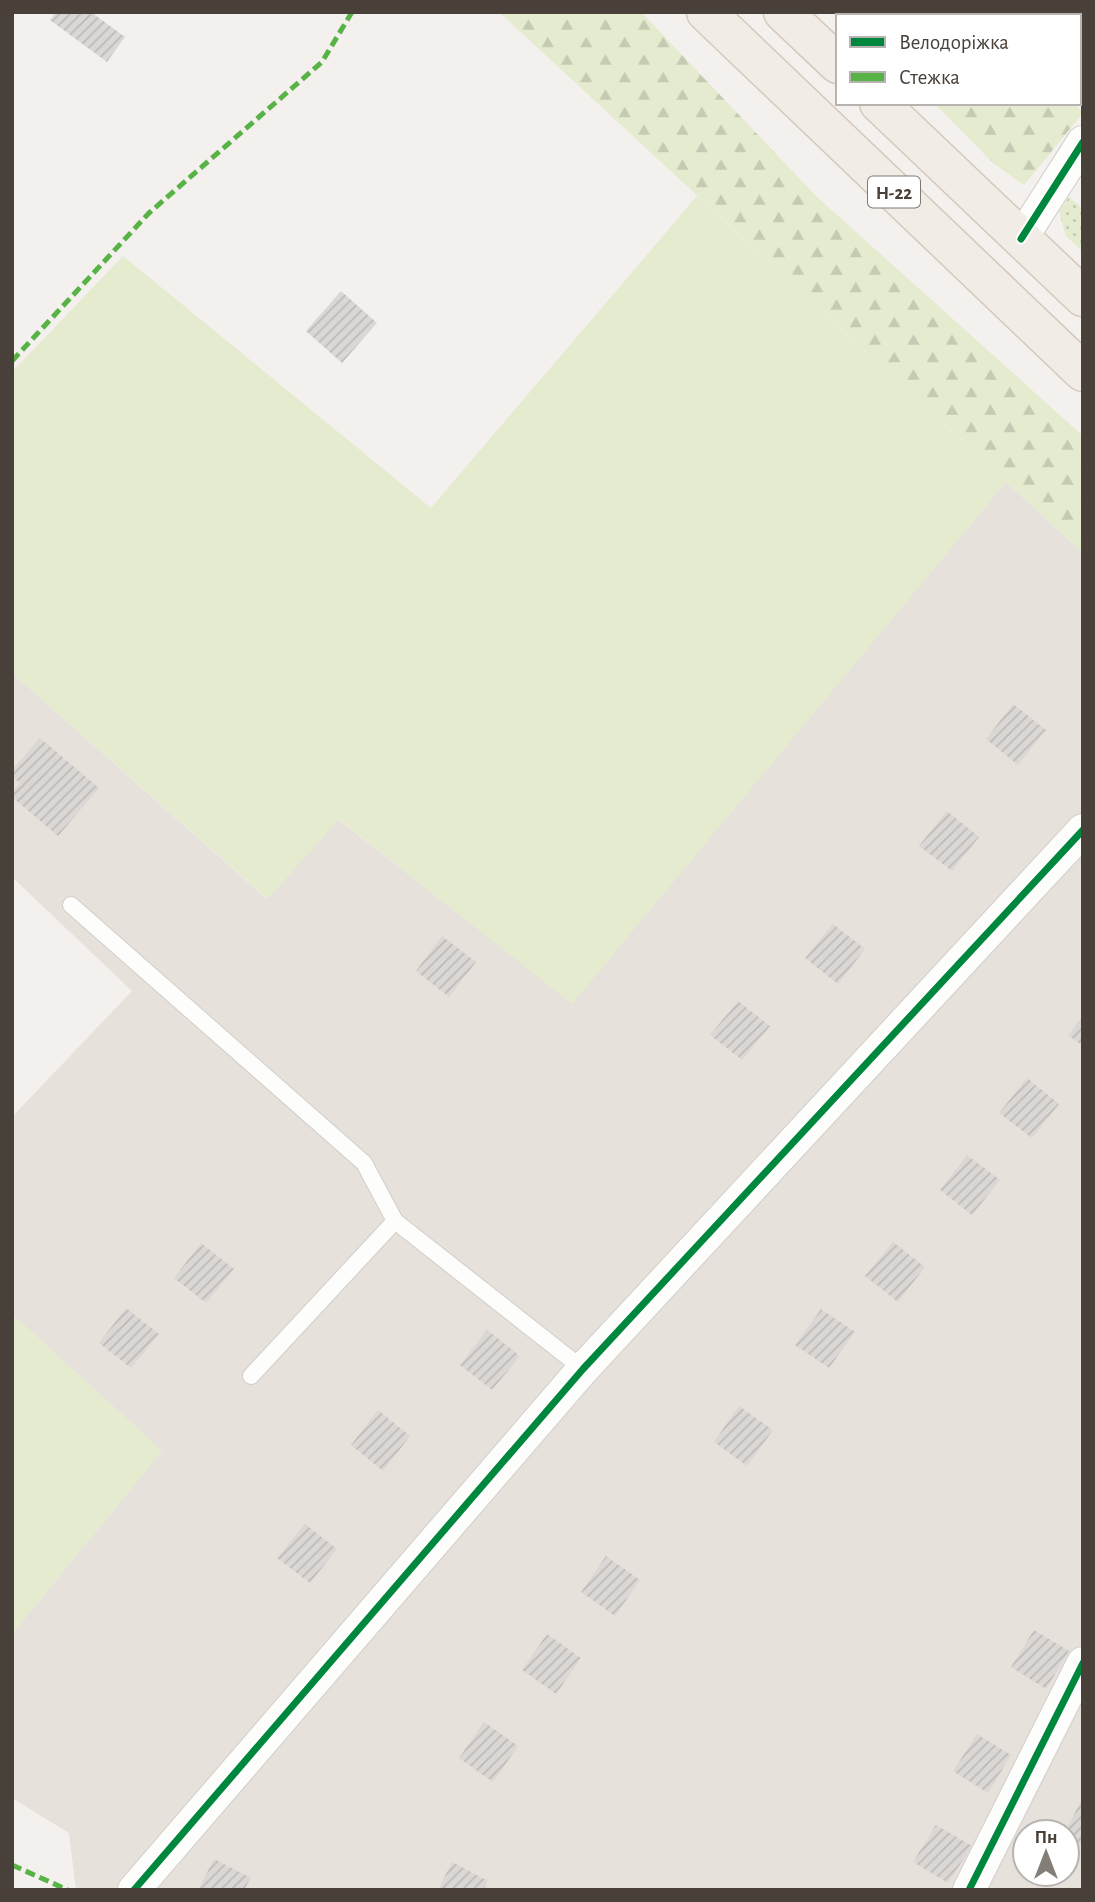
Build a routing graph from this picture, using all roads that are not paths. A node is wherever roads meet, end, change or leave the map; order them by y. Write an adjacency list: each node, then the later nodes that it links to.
1 (706, 12): 8 (main road, Н-22)
2 (783, 12): 3 (main road)
3 (836, 62)
4 (880, 105): 6 (main road, Н-22)
5 (1083, 142): 6 (street)
6 (1021, 239): 7 (main road, Н-22)
7 (1083, 298)
8 (1083, 372)
9 (1083, 830): 12 (street)
10 (71, 905): 11 (lane)
11 (395, 1221): 12 (lane); 13 (lane)
12 (583, 1370): 15 (street)
13 (251, 1376)
14 (1083, 1663): 16 (street)
15 (134, 1890)
16 (969, 1890)

